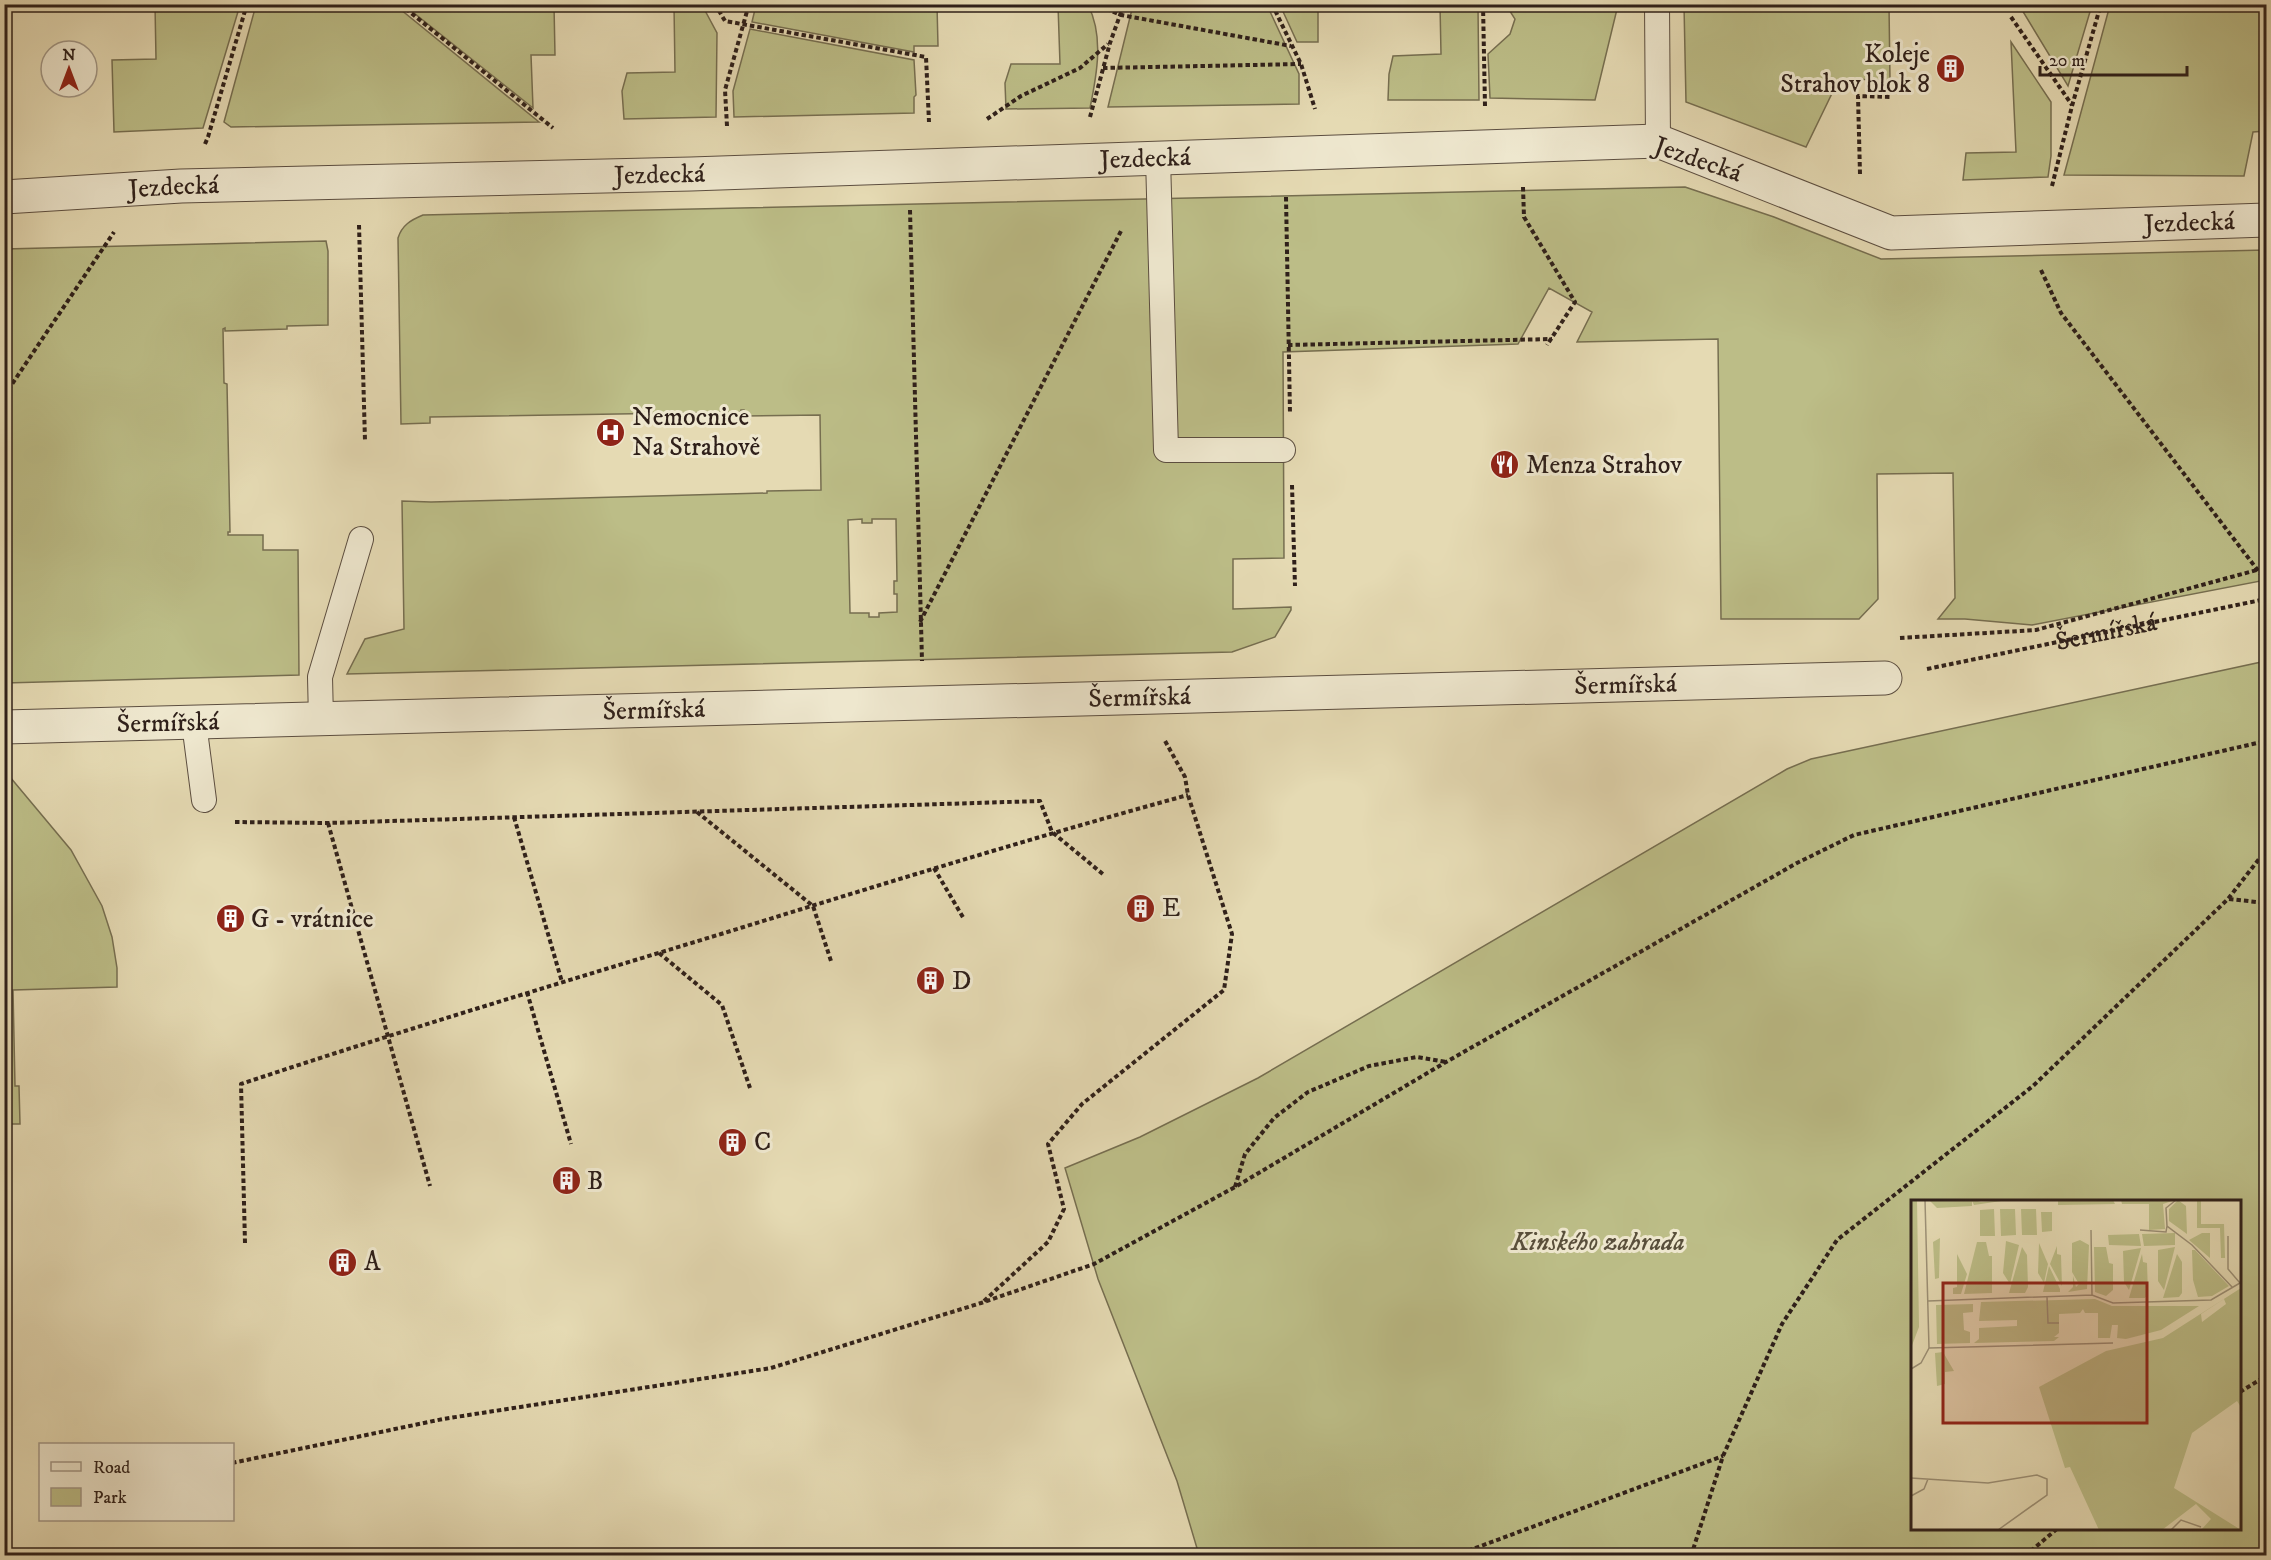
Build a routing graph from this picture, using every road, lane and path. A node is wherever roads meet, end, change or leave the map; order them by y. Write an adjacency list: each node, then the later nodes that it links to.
1 (247, 4): 32 (path)
2 (400, 4): 24 (path)
3 (715, 4): 13 (path)
4 (749, 4): 13 (path)
5 (1101, 4): 11 (path)
6 (1124, 4): 11 (path)
7 (1272, 4): 15 (path)
8 (1483, 4): 20 (path)
9 (1657, 4): 25 (lane)
10 (2101, 4): 19 (path)
11 (1121, 15): 14 (path); 15 (path)
12 (2011, 17): 19 (path)
13 (744, 24): 22 (path); 23 (path)
14 (1110, 43): 17 (path); 21 (path)
15 (1291, 46): 16 (path)
16 (1301, 64): 17 (path); 27 (path)
17 (1103, 68): 30 (path)
18 (1891, 97): 37 (path)
19 (2072, 106): 39 (path)
20 (1485, 109)
21 (987, 119)
22 (929, 122)
23 (726, 126)
24 (553, 128)
25 (1658, 141): 26 (street, Jezdecká); 37 (street, Jezdecká)
26 (1522, 144): 27 (street, Jezdecká); 40 (path)
27 (1334, 152): 28 (street, Jezdecká)
28 (1285, 154): 29 (street, Jezdecká); 40 (path)
29 (1158, 158): 30 (street, Jezdecká); 44 (lane)
30 (1078, 162): 31 (street, Jezdecká)
31 (909, 166): 32 (street, Jezdecká); 48 (path)
32 (180, 186): 33 (street, Jezdecká)
33 (144, 189): 34 (street, Jezdecká); 42 (path)
34 (4, 197)
35 (2266, 220): 39 (street, Jezdecká)
36 (1125, 222): 48 (path)
37 (1861, 222): 39 (street, Jezdecká)
38 (360, 225): 43 (path)
39 (2040, 227): 46 (path)
40 (1552, 339): 41 (path)
41 (1547, 345)
42 (4, 396)
43 (365, 441)
44 (1283, 450)
45 (361, 539): 52 (lane)
46 (2266, 581)
47 (2266, 598): 49 (path, Šermířská)
48 (920, 622): 51 (path)
49 (1885, 678): 50 (street, Šermířská)
50 (1143, 698): 51 (street, Šermířská); 56 (path)
51 (925, 704): 52 (street, Šermířská)
52 (321, 719): 53 (street, Šermířská)
53 (194, 723): 54 (street, Šermířská); 57 (lane)
54 (4, 727)
55 (2266, 741): 75 (path)
56 (1188, 795): 62 (path); 81 (path)
57 (204, 800)
58 (232, 811): 61 (path)
59 (696, 812): 60 (path); 62 (path); 68 (path)
60 (514, 817): 61 (path); 72 (path)
61 (328, 823): 74 (path)
62 (1052, 832): 64 (path); 65 (path)
63 (2266, 849): 66 (path)
64 (934, 868): 68 (path); 69 (path)
65 (1104, 875)
66 (2228, 899): 67 (path); 84 (path)
67 (2266, 903)
68 (813, 906): 70 (path); 71 (path)
69 (964, 920)
70 (658, 953): 72 (path); 76 (path)
71 (831, 961)
72 (562, 982): 73 (path)
73 (527, 992): 74 (path); 77 (path)
74 (389, 1035): 78 (path); 80 (path)
75 (1446, 1062): 79 (path); 79 (path)
76 (750, 1088)
77 (571, 1144)
78 (430, 1186)
79 (1235, 1187): 81 (path)
80 (245, 1243)
81 (981, 1303): 85 (path)
82 (2266, 1376): 83 (path)
83 (2241, 1391)
84 (1723, 1456): 87 (path); 88 (path)
85 (234, 1463)
86 (2056, 1530): 89 (path)
87 (1454, 1556)
88 (1691, 1556)
89 (2025, 1556)

